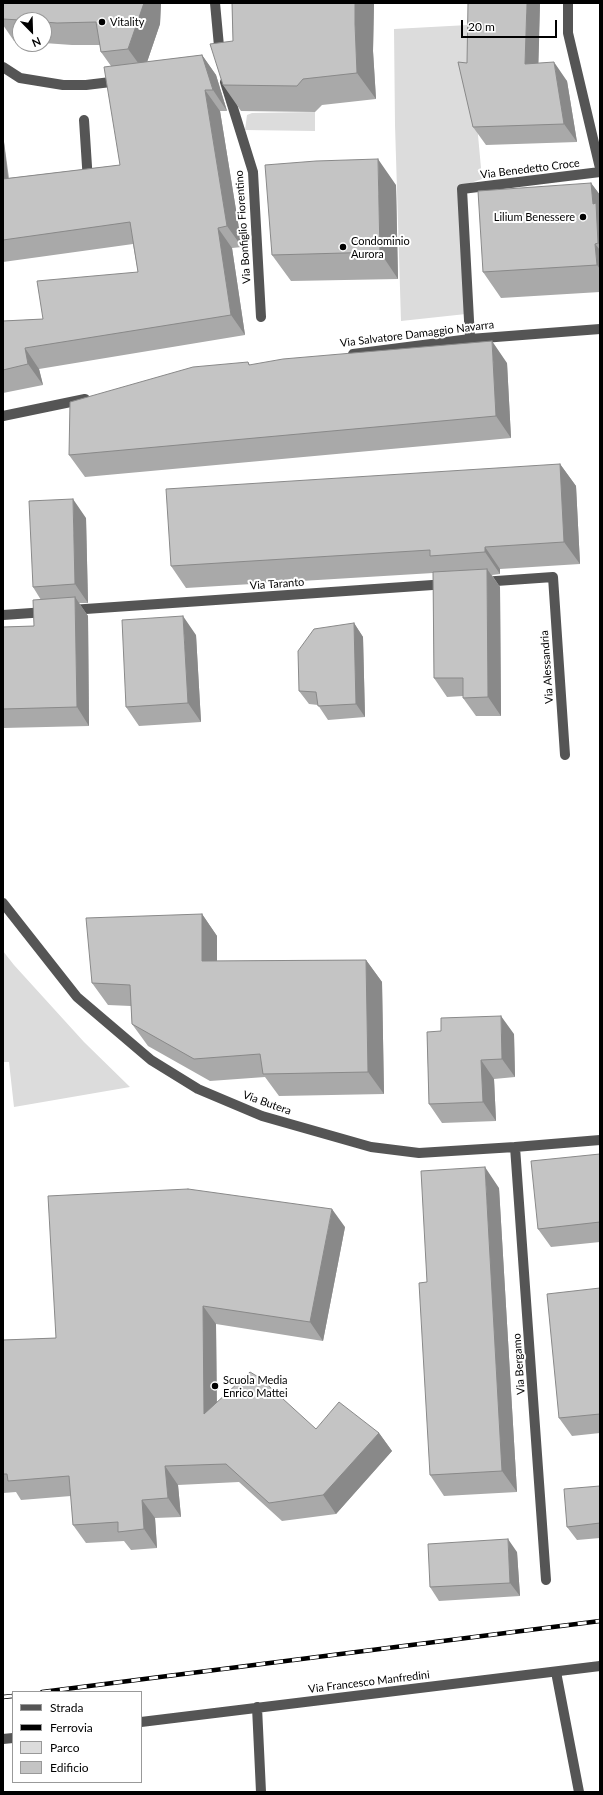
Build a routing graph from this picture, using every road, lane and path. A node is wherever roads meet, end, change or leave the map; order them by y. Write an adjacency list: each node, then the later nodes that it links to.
1 (215, 3): 9 (street, Via Bonfiglio Fiorentino)
2 (568, 3): 6 (street)
3 (3, 67): 4 (street)
4 (131, 79)
5 (84, 120): 8 (street)
6 (600, 168)
7 (600, 172): 11 (street, Via Benedetto Croce)
8 (80, 184)
9 (261, 317)
10 (600, 329): 11 (street, Via Salvatore Damaggio Navarra)
11 (470, 339): 12 (street, Via Salvatore Damaggio Navarra)
12 (344, 355)
13 (95, 397): 14 (street)
14 (3, 416)
15 (474, 582): 18 (street, Via Alessandria)
16 (458, 583): 17 (street, Via Taranto)
17 (3, 615)
18 (565, 755)
19 (3, 903): 21 (street, Via Butera)
20 (600, 1140): 21 (street, Via Butera)
21 (515, 1147): 22 (street, Via Bergamo)
22 (546, 1580)
23 (600, 1666): 24 (street, Via Francesco Manfredini)
24 (556, 1672): 25 (street, Via Francesco Manfredini); 28 (street)
25 (257, 1707): 26 (street, Via Francesco Manfredini); 27 (street)
26 (142, 1722)
27 (261, 1792)
28 (579, 1792)

